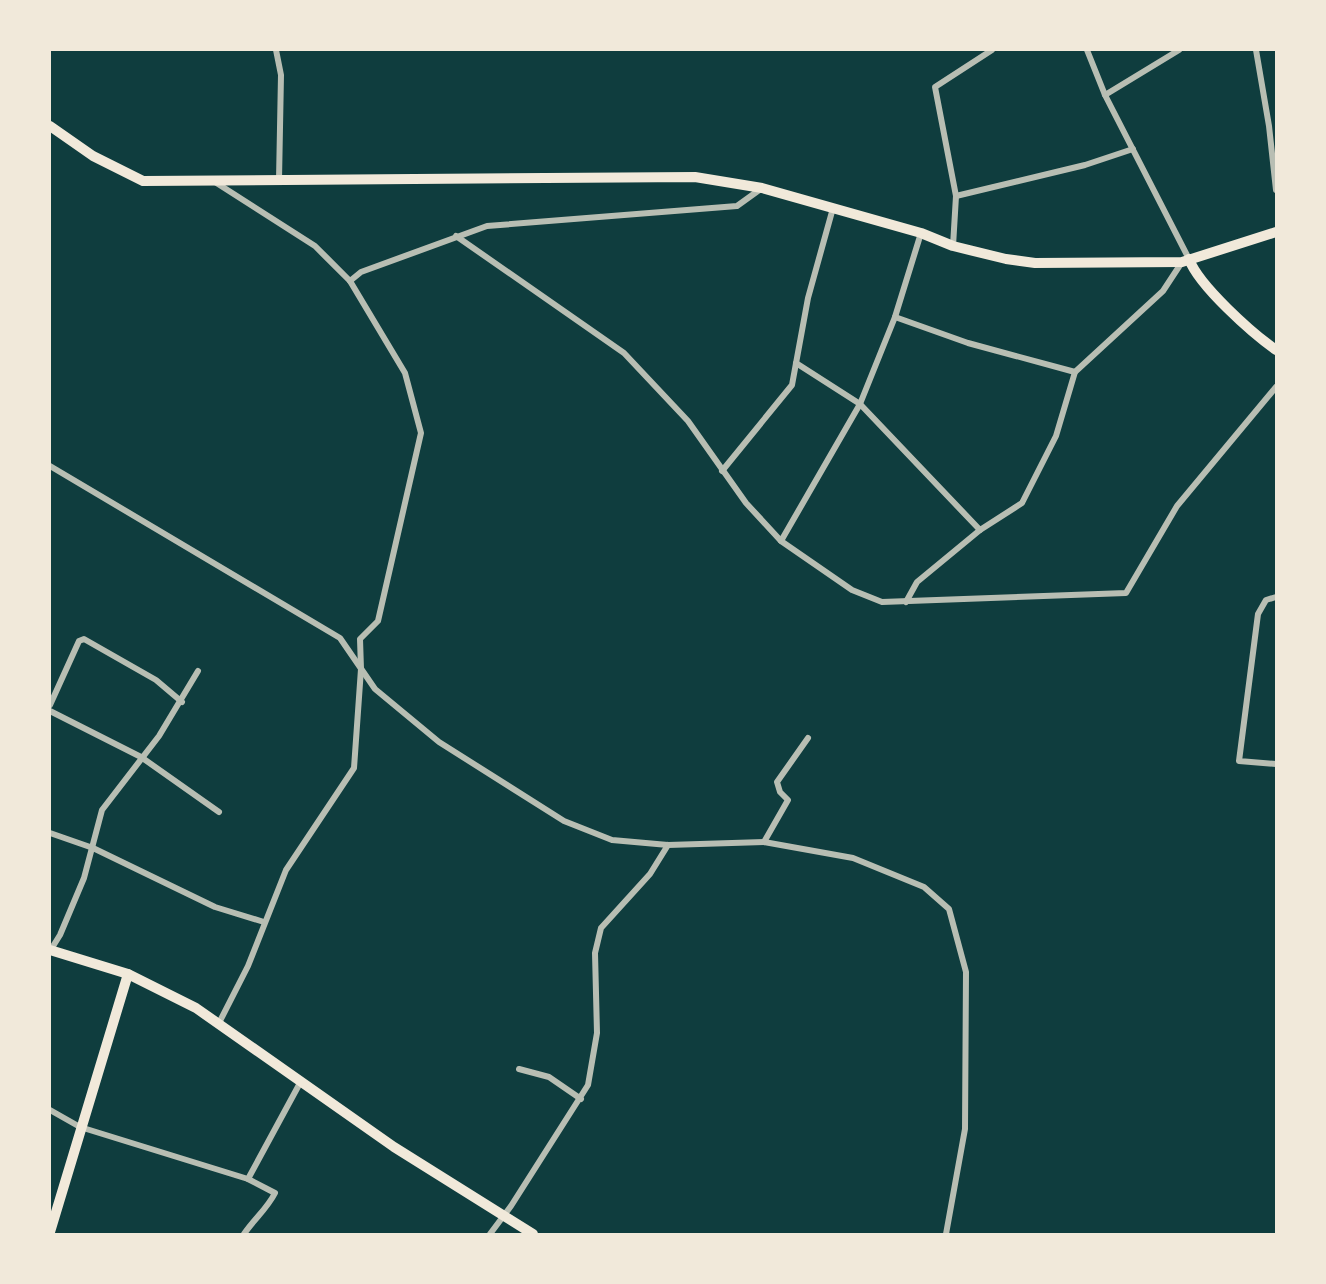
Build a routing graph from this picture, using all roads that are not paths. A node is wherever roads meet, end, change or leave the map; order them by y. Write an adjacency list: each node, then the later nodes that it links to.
1 (276, 50): 9 (street)
2 (992, 50): 13 (street)
3 (1087, 50): 6 (street)
4 (1179, 50): 6 (street)
5 (1256, 50): 12 (street)
6 (1105, 95): 8 (street)
7 (50, 126): 10 (main road)
8 (1133, 149): 13 (street); 19 (street)
9 (279, 180): 10 (main road); 11 (main road)
10 (212, 181): 20 (street)
11 (762, 188): 14 (main road); 17 (street)
12 (1276, 190)
13 (956, 196): 18 (street)
14 (833, 208): 16 (main road); 23 (street)
15 (1276, 232): 19 (main road)
16 (921, 233): 18 (main road); 21 (street)
17 (456, 236): 20 (street); 28 (street)
18 (953, 246): 19 (main road)
19 (1186, 261): 22 (main road); 24 (street)
20 (350, 281): 33 (street)
21 (895, 317): 24 (street); 26 (street)
22 (1276, 350)
23 (796, 363): 26 (street); 28 (street)
24 (1075, 372): 29 (street)
25 (1276, 387): 32 (street)
26 (860, 404): 29 (street); 30 (street)
27 (50, 466): 33 (street)
28 (722, 471): 30 (street)
29 (980, 530): 32 (street)
30 (781, 541): 32 (street)
31 (1276, 597): 40 (street)
32 (906, 602)
33 (361, 669): 44 (street); 46 (street)
34 (198, 671): 35 (street)
35 (182, 702): 36 (street); 39 (street)
36 (50, 705)
37 (50, 711): 39 (street)
38 (808, 738): 43 (street)
39 (141, 757): 41 (street); 45 (street)
40 (1276, 765)
41 (219, 812)
42 (50, 833): 45 (street)
43 (764, 842): 44 (street); 61 (street)
44 (669, 845): 52 (street)
45 (93, 848): 46 (street); 47 (street)
46 (264, 922): 49 (street)
47 (50, 951): 48 (main road)
48 (128, 974): 49 (main road); 54 (main road)
49 (219, 1023): 51 (main road)
50 (519, 1069): 52 (street)
51 (300, 1083): 55 (street); 56 (main road)
52 (581, 1100): 56 (street)
53 (50, 1110): 54 (street)
54 (80, 1127): 55 (street); 57 (main road)
55 (248, 1179): 58 (street)
56 (503, 1215): 59 (street); 60 (main road)
57 (50, 1232)
58 (244, 1234)
59 (489, 1234)
60 (533, 1234)
61 (946, 1234)

